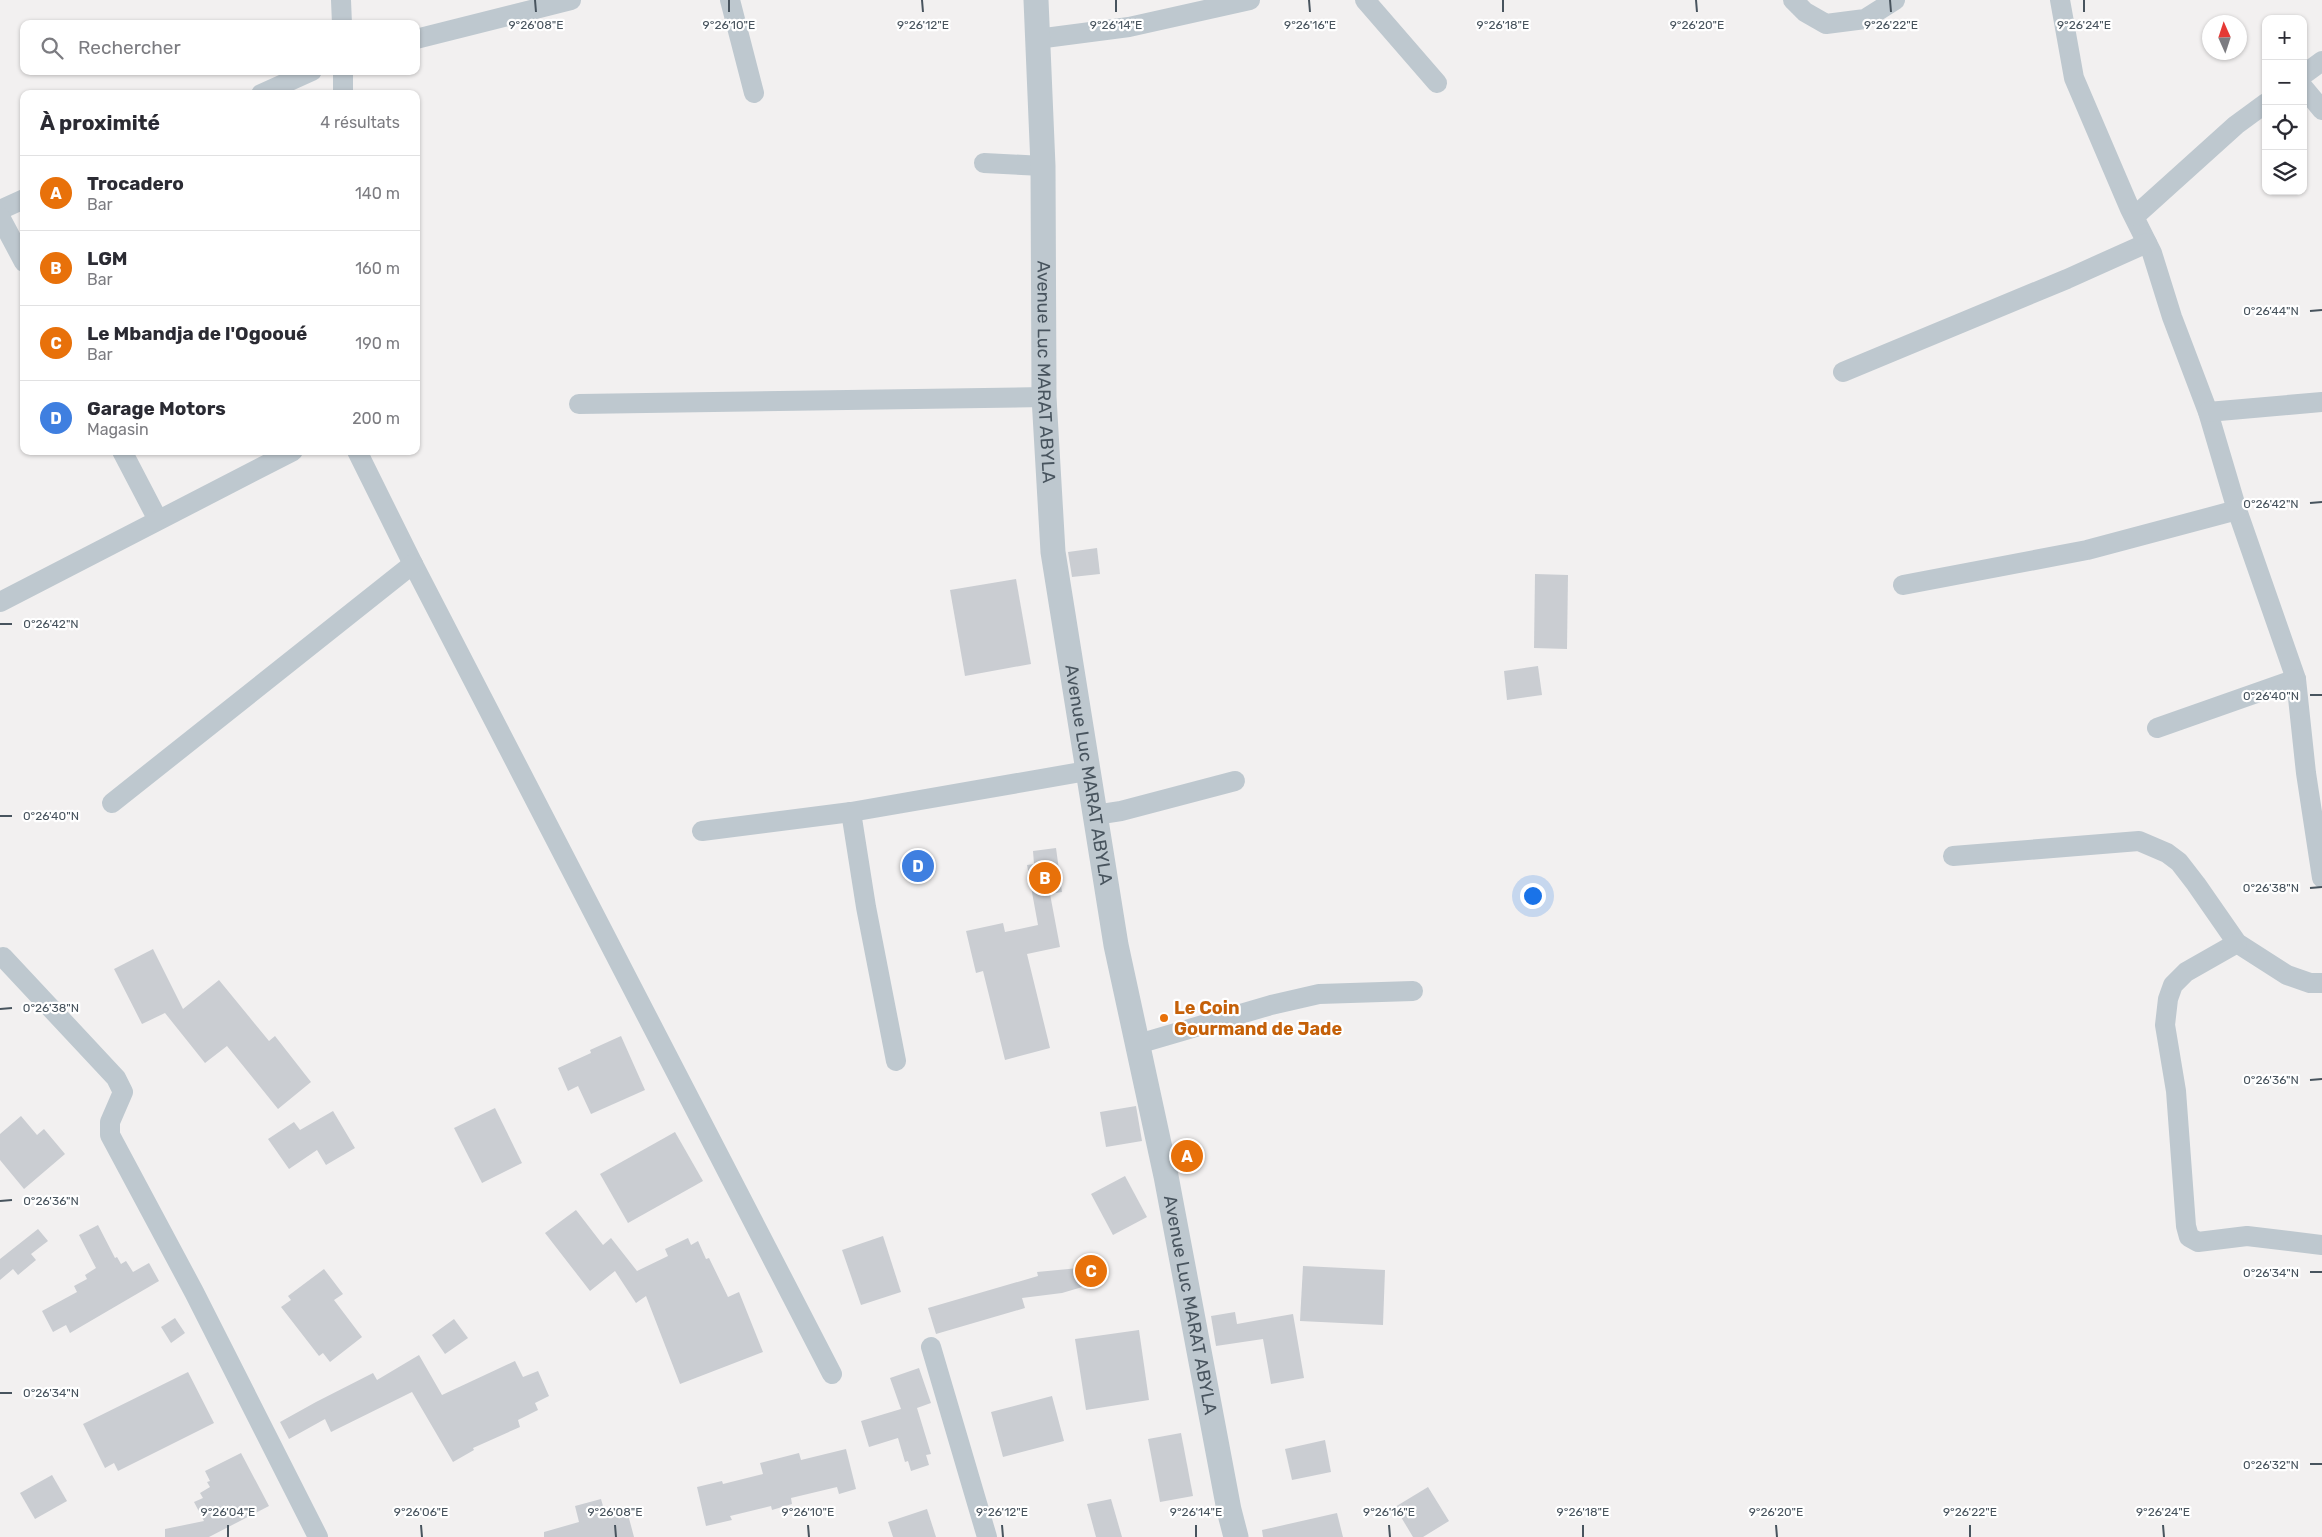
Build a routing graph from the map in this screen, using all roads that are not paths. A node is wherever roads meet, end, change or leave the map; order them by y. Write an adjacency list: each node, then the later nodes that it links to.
1 (341, 0): 10 (street)
2 (571, 0): 11 (street)
3 (730, 0): 20 (street)
4 (1036, 0): 12 (street, Avenue Luc MARAT ABYLA)
5 (1250, 0): 12 (street)
6 (1365, 0): 17 (street)
7 (1792, 0): 8 (street)
8 (1895, 0)
9 (2060, 0): 28 (street)
10 (342, 20)
11 (420, 38)
12 (1037, 39): 25 (street, Avenue Luc MARAT ABYLA)
13 (2322, 61): 14 (street)
14 (2307, 72)
15 (303, 75): 18 (street)
16 (343, 75): 19 (street)
17 (1437, 83)
18 (271, 90)
19 (343, 90)
20 (754, 92)
21 (2307, 92): 23 (street)
22 (2263, 105): 28 (street)
23 (2322, 110)
24 (984, 163): 25 (street)
25 (1044, 166): 33 (street, Avenue Luc MARAT ABYLA)
26 (20, 201): 27 (street)
27 (0, 210)
28 (2135, 216): 30 (street)
29 (0, 217): 31 (street)
30 (2147, 244): 32 (street); 36 (street)
31 (20, 254)
32 (1844, 372)
33 (1044, 398): 35 (street); 47 (street, Avenue Luc MARAT ABYLA)
34 (2322, 402): 36 (street)
35 (579, 404)
36 (2208, 412): 40 (street)
37 (124, 455): 41 (street)
38 (285, 455): 41 (street)
39 (359, 455): 42 (street)
40 (2237, 510): 43 (street); 45 (street)
41 (158, 520): 44 (street)
42 (412, 564): 49 (street); 63 (street)
43 (1903, 585)
44 (0, 602)
45 (2296, 679): 46 (street); 54 (street)
46 (2157, 728)
47 (1087, 771): 50 (street); 51 (street, Avenue Luc MARAT ABYLA)
48 (1235, 781): 51 (street)
49 (112, 803)
50 (851, 812): 52 (street); 60 (street)
51 (1095, 815): 59 (street, Avenue Luc MARAT ABYLA)
52 (702, 831)
53 (1953, 856): 55 (street)
54 (2322, 878)
55 (2237, 943): 57 (street); 61 (street)
56 (3, 957): 64 (street)
57 (2322, 983)
58 (1413, 991): 59 (street)
59 (1138, 1044): 66 (street, Avenue Luc MARAT ABYLA)
60 (896, 1061)
61 (2322, 1244)
62 (931, 1347): 65 (street)
63 (832, 1374)
64 (318, 1537)
65 (987, 1537)
66 (1236, 1537)

